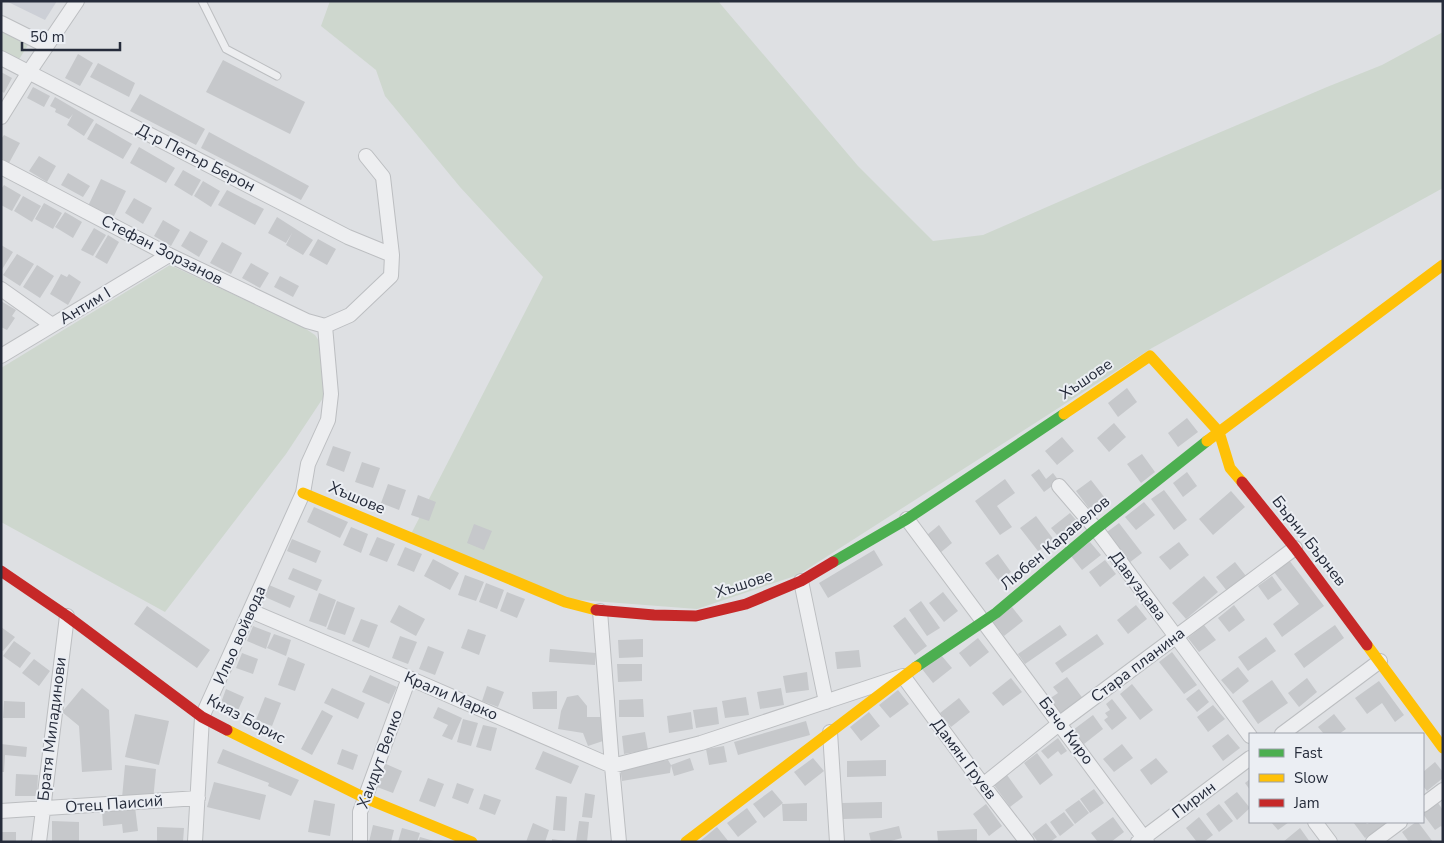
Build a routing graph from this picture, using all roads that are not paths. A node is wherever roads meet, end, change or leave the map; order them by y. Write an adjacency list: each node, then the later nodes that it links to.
1 (77, 1): 4 (street)
2 (202, 1): 7 (lane)
3 (1, 23): 4 (street)
4 (48, 46): 6 (street)
5 (1, 58): 6 (street, Д-р Петър Берон)
6 (29, 72): 8 (street); 12 (street, Д-р Петър Берон)
7 (276, 76)
8 (1, 118)
9 (366, 156): 12 (street)
10 (1, 167): 11 (street, Стефан Зорзанов)
11 (169, 255): 15 (street, Антим I); 16 (street, Стефан Зорзанов)
12 (392, 255): 16 (street)
13 (1443, 265): 19 (street, Любен Каравелов)
14 (1, 289): 15 (street)
15 (52, 326): 17 (street, Антим I)
16 (325, 326): 21 (street, Ильо войвода)
17 (1, 356)
18 (1150, 356): 19 (street, Бърни Бърнев); 22 (street, Хъшове)
19 (1219, 432): 23 (street, Любен Каравелов); 24 (street, Бърни Бърнев)
20 (1059, 486): 23 (street, Давуздава)
21 (303, 493): 27 (street, Ильо войвода); 28 (street, Хъшове)
22 (908, 519): 26 (street, Хъшове); 30 (street, Бачо Киро)
23 (1096, 529): 30 (street, Любен Каравелов); 31 (street, Давуздава)
24 (1295, 548): 31 (street, Стара планина); 32 (street, Бърни Бърнев)
25 (1, 571): 29 (street, Княз Борис)
26 (800, 581): 28 (street, Хъшове); 35 (street)
27 (251, 611): 34 (street, Крали Марко); 36 (street, Ильо войвода)
28 (600, 611): 43 (street)
29 (67, 616): 36 (street, Княз Борис); 49 (street, Братя Миладинови)
30 (983, 622): 33 (street, Любен Каравелов); 37 (street, Бачо Киро)
31 (1176, 636): 37 (street, Стара планина); 40 (street, Давуздава)
32 (1380, 661): 39 (street); 41 (street, Бърни Бърнев)
33 (903, 676): 35 (street); 38 (street, Любен Каравелов); 44 (street, Дамян Груев)
34 (409, 678): 43 (street, Крали Марко); 47 (street, Хаидут Велко)
35 (826, 702): 43 (street)
36 (202, 717): 46 (street, Ильо войвода); 47 (street, Княз Борис)
37 (1060, 723): 44 (street, Стара планина); 53 (street, Бачо Киро)
38 (830, 732): 59 (street, Любен Каравелов); 60 (street)
39 (1283, 733)
40 (1249, 735)
41 (1443, 748)
42 (1249, 759): 53 (street, Пирин)
43 (612, 766): 58 (street)
44 (983, 785): 61 (street, Дамян Груев)
45 (1443, 790): 48 (street)
46 (198, 798): 49 (street, Отец Паисий); 55 (street, Ильо войвода)
47 (365, 798): 56 (street, Хаидут Велко); 57 (street, Княз Борис)
48 (1424, 804)
49 (42, 809): 50 (street, Отец Паисий); 54 (street, Братя Миладинови)
50 (1, 811)
51 (1316, 823): 62 (street)
52 (1399, 823): 63 (street)
53 (1143, 840)
54 (39, 842)
55 (195, 842)
56 (360, 842)
57 (472, 842)
58 (619, 842)
59 (686, 842)
60 (836, 842)
61 (1027, 842)
62 (1330, 842)
63 (1373, 842)

